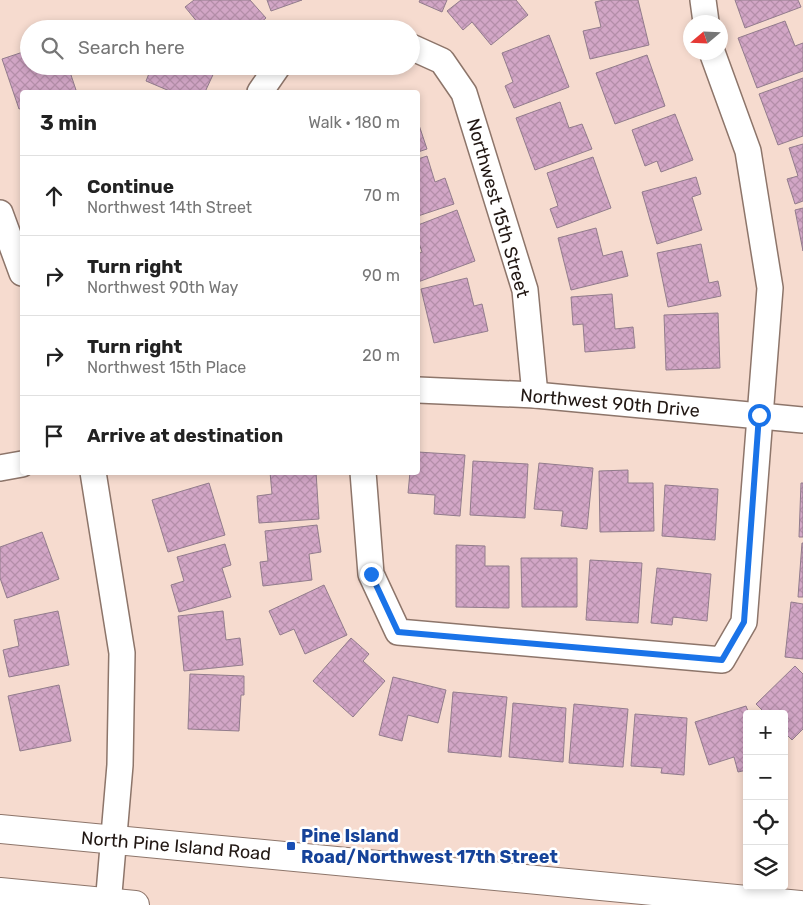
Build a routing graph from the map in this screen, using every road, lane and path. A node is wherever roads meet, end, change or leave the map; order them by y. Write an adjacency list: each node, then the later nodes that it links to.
1 (703, 0): 2 (street)
2 (705, 15)
3 (420, 51): 10 (street, Northwest 15th Street)
4 (715, 60): 11 (street)
5 (272, 75): 6 (street)
6 (261, 90)
7 (0, 213): 8 (street)
8 (20, 268)
9 (420, 390): 10 (street, Northwest 90th Drive)
10 (535, 396): 11 (street, Northwest 90th Drive)
11 (759, 415): 12 (street, Northwest 90th Drive); 16 (street)
12 (803, 420)
13 (20, 464): 14 (street)
14 (0, 468)
15 (93, 475): 18 (street)
16 (363, 475)
17 (0, 829): 18 (main road, North Pine Island Road)
18 (113, 840): 20 (street); 22 (main road, North Pine Island Road)
19 (0, 892): 20 (main road)
20 (108, 904): 21 (main road)
21 (134, 905)
22 (800, 905)

